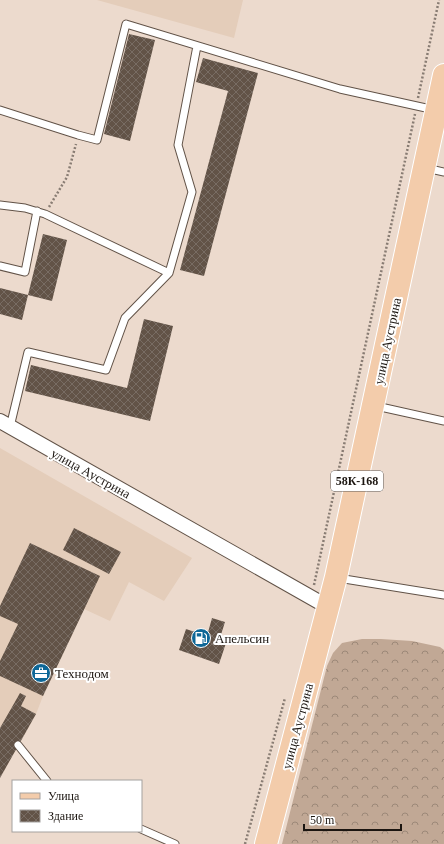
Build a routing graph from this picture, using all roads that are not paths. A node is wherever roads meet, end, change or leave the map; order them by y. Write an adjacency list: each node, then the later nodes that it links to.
1 (197, 46): 3 (lane); 4 (lane); 9 (lane)
2 (444, 75): 3 (main road, улица Аустрина / 58К-168)
3 (427, 108): 5 (main road, улица Аустрина / 58К-168)
4 (0, 110)
5 (434, 170): 10 (main road, улица Аустрина / 58К-168)
6 (0, 205): 7 (lane)
7 (37, 211): 8 (lane); 9 (lane)
8 (0, 266)
9 (169, 273): 12 (lane)
10 (373, 406): 11 (lane); 13 (main road, улица Аустрина / 58К-168)
11 (444, 421)
12 (5, 424): 15 (street, улица Аустрина)
13 (336, 577): 14 (lane); 15 (main road, улица Аустрина / 58К-168)
14 (444, 595)
15 (320, 602): 20 (main road, улица Аустрина / 58К-168)
16 (18, 745): 17 (lane)
17 (46, 780)
18 (142, 829): 19 (lane)
19 (175, 844)
20 (266, 844)

